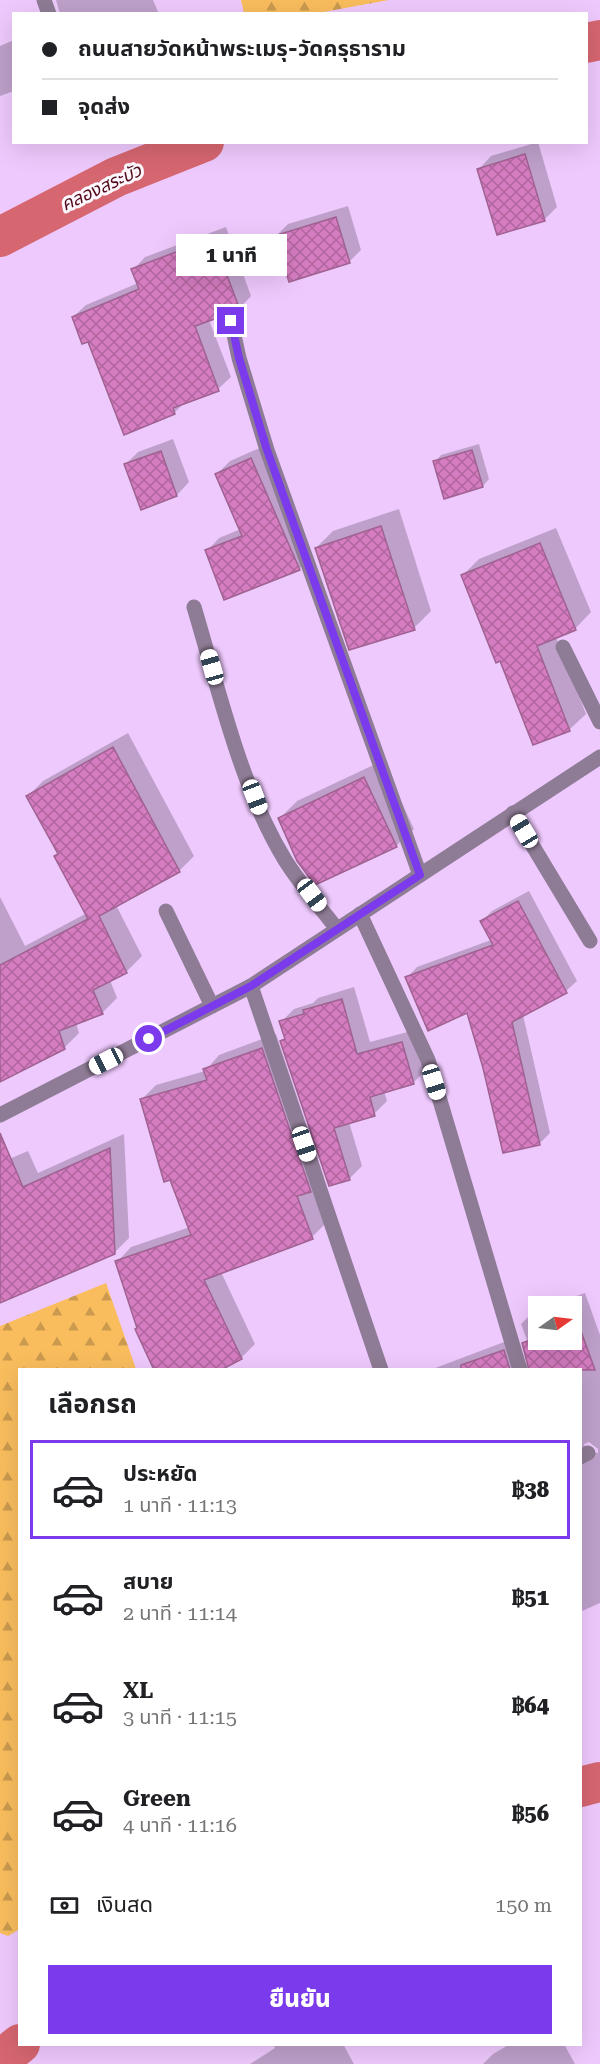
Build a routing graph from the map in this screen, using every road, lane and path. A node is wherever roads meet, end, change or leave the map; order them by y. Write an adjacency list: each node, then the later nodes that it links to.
1 (231, 321): 7 (street)
2 (194, 607): 10 (street)
3 (564, 647): 4 (street)
4 (600, 722)
5 (600, 757): 6 (street)
6 (513, 813): 7 (street); 11 (street)
7 (420, 875): 9 (street)
8 (166, 911): 13 (street)
9 (360, 914): 10 (street); 16 (street)
10 (338, 929): 12 (street)
11 (590, 941)
12 (251, 986): 13 (street); 15 (street)
13 (212, 1006): 14 (street)
14 (0, 1116)
15 (380, 1368)
16 (519, 1368)

